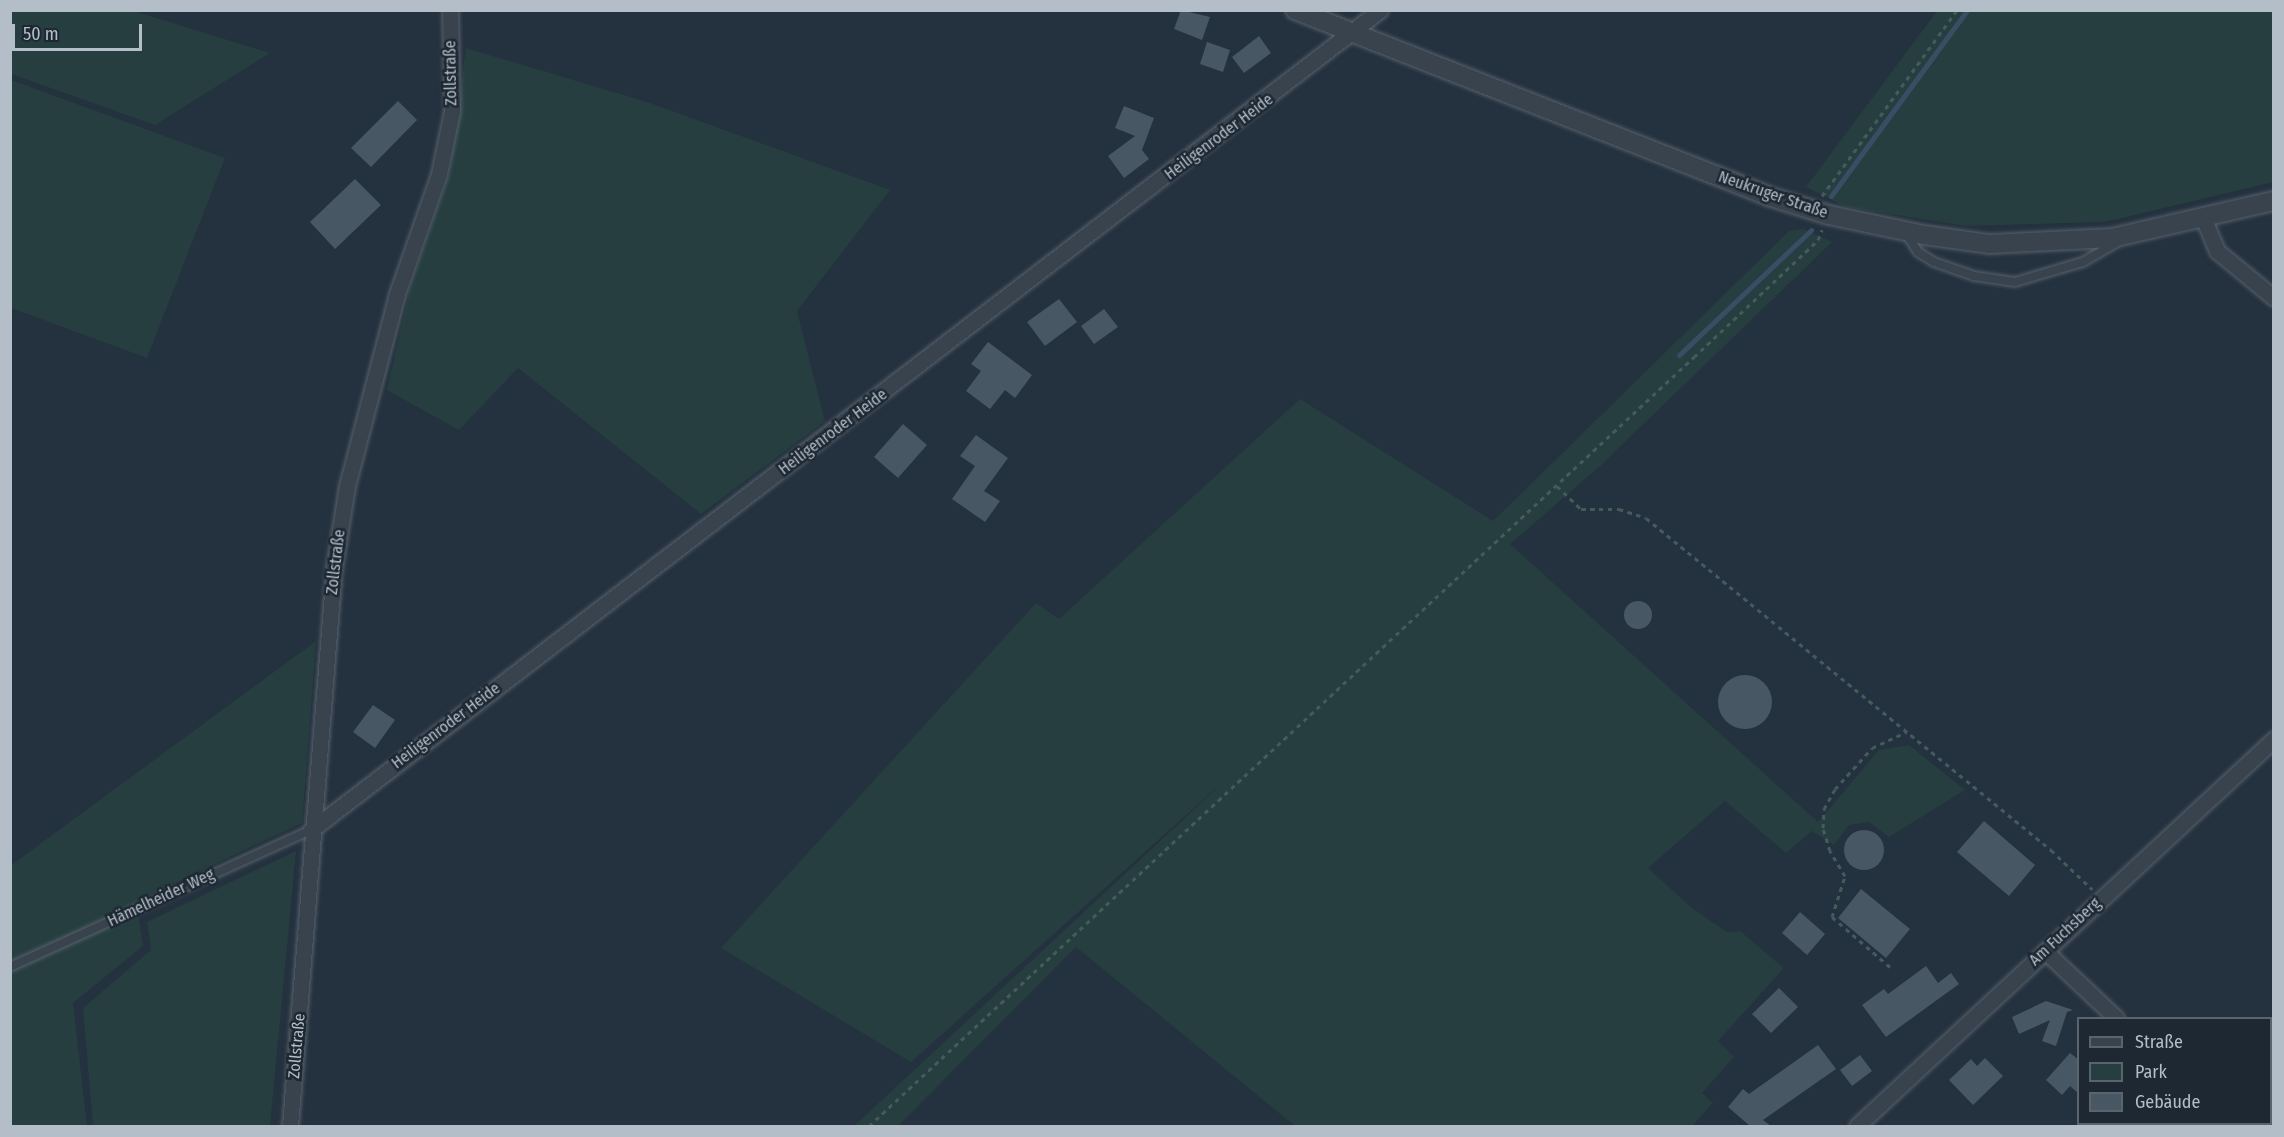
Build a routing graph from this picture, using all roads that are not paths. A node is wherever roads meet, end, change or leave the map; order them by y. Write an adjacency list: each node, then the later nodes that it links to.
1 (450, 10): 11 (street, Zollstraße)
2 (1295, 10): 4 (street, Neukruger Straße)
3 (1380, 10): 4 (street, Heiligenroder Heide)
4 (1354, 34): 7 (street, Neukruger Straße); 11 (street, Heiligenroder Heide)
5 (2274, 201): 6 (street, Neukruger Straße)
6 (2204, 220): 8 (street, Neukruger Straße); 9 (street)
7 (1904, 231): 8 (street, Neukruger Straße); 8 (lane)
8 (2124, 236)
9 (2274, 298)
10 (2274, 739): 12 (street, Am Fuchsberg)
11 (311, 830): 13 (lane, Hämelheider Weg); 16 (street, Zollstraße)
12 (2045, 951): 14 (street); 15 (street, Am Fuchsberg)
13 (10, 967)
14 (2115, 1017)
15 (1863, 1125)
16 (290, 1126)

